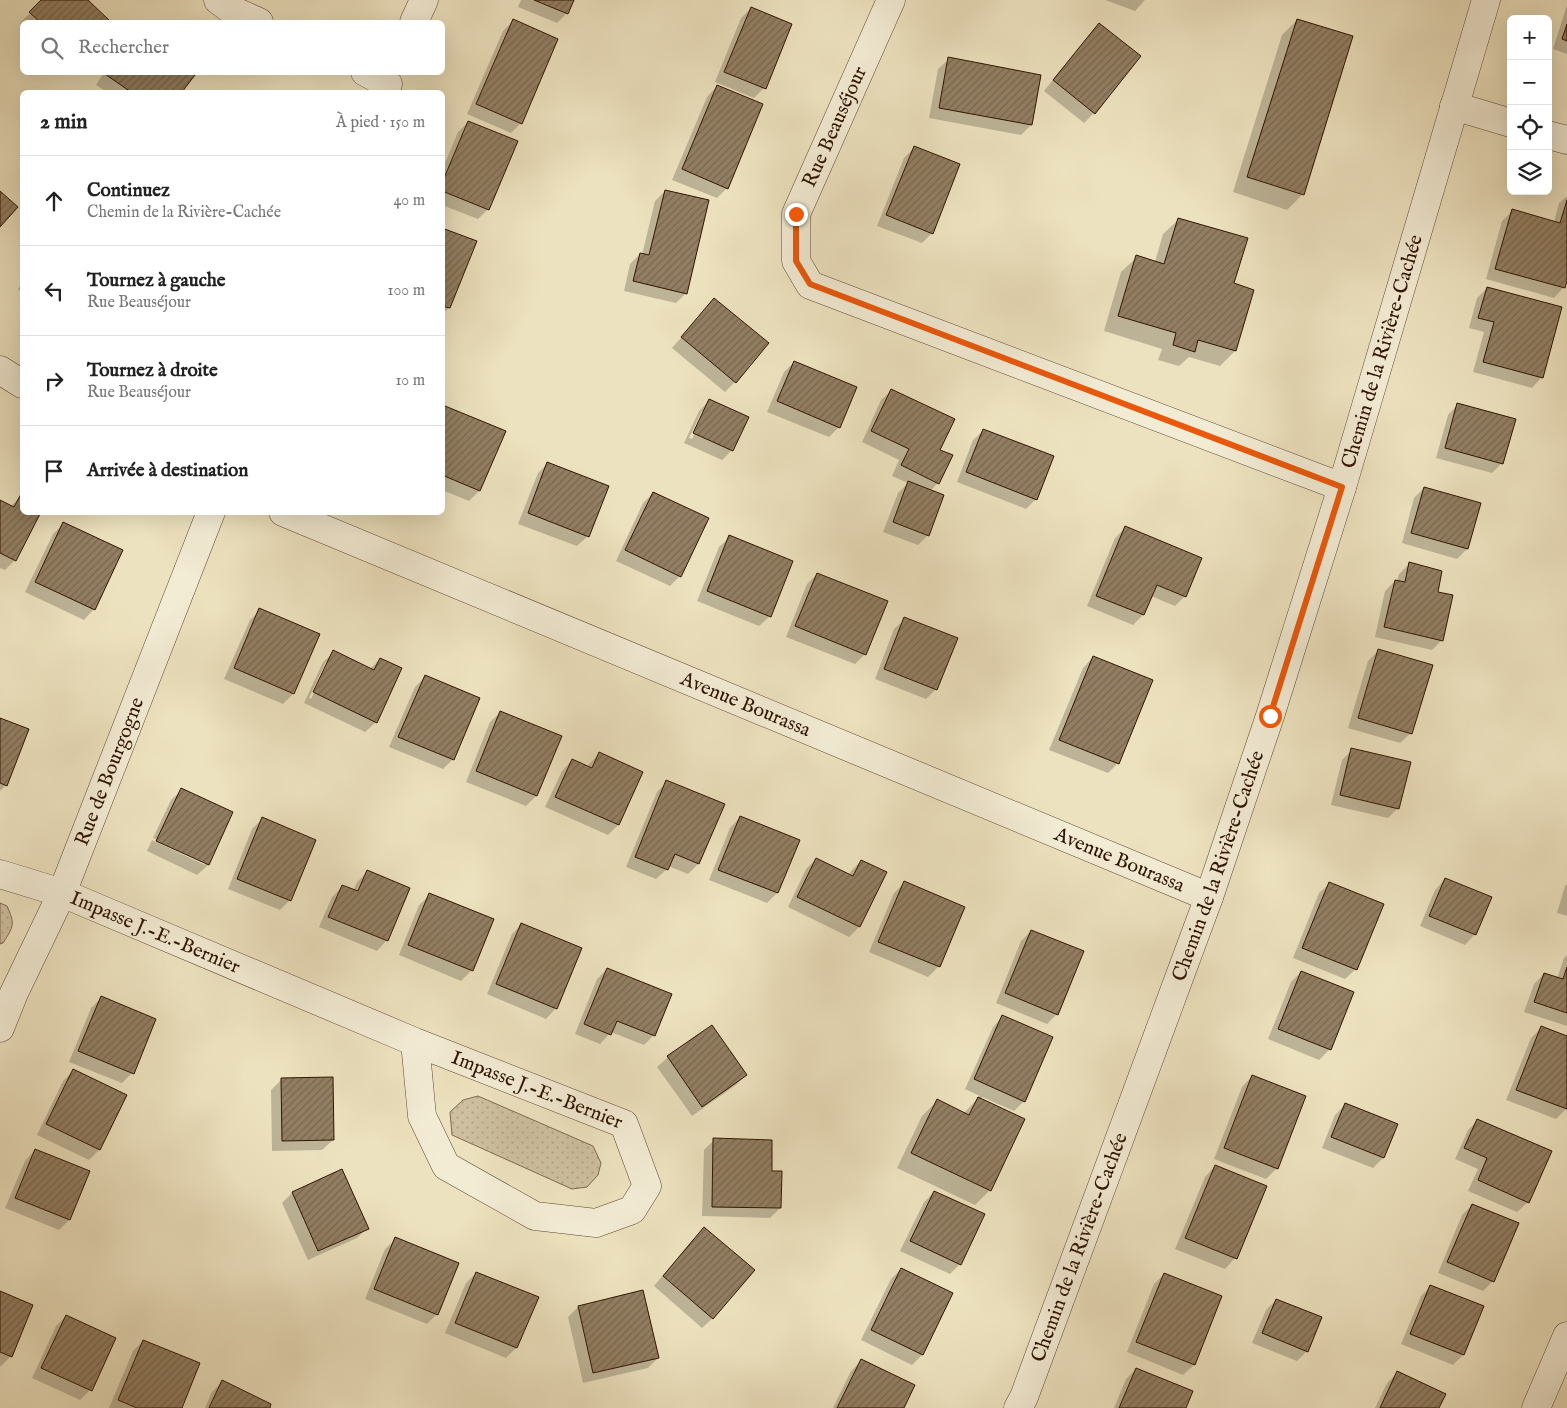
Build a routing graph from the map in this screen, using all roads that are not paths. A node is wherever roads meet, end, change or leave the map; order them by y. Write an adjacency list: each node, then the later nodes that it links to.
1 (218, 0): 5 (street)
2 (424, 0): 6 (street)
3 (891, 0): 13 (street, Rue Beauséjour)
4 (1486, 0): 7 (street, Chemin de la Rivière-Cachée)
5 (255, 20)
6 (415, 20)
7 (1454, 106): 8 (street); 13 (street, Chemin de la Rivière-Cachée)
8 (1507, 122)
9 (1552, 136): 10 (street)
10 (1567, 140)
11 (0, 370): 12 (street)
12 (20, 383)
13 (1342, 487): 18 (street, Chemin de la Rivière-Cachée)
14 (210, 515): 17 (street, Rue de Bourgogne)
15 (290, 515): 18 (street, Avenue Bourassa)
16 (0, 874): 17 (street, Impasse J.-E.-Bernier)
17 (62, 893): 19 (street, Rue de Bourgogne); 21 (street, Impasse J.-E.-Bernier)
18 (1209, 897): 23 (street, Chemin de la Rivière-Cachée)
19 (7, 990): 20 (street, Rue de Bourgogne)
20 (0, 1028)
21 (415, 1042): 21 (street, Impasse J.-E.-Bernier)
22 (1567, 1336): 24 (street)
23 (1018, 1408)
24 (1536, 1408)

